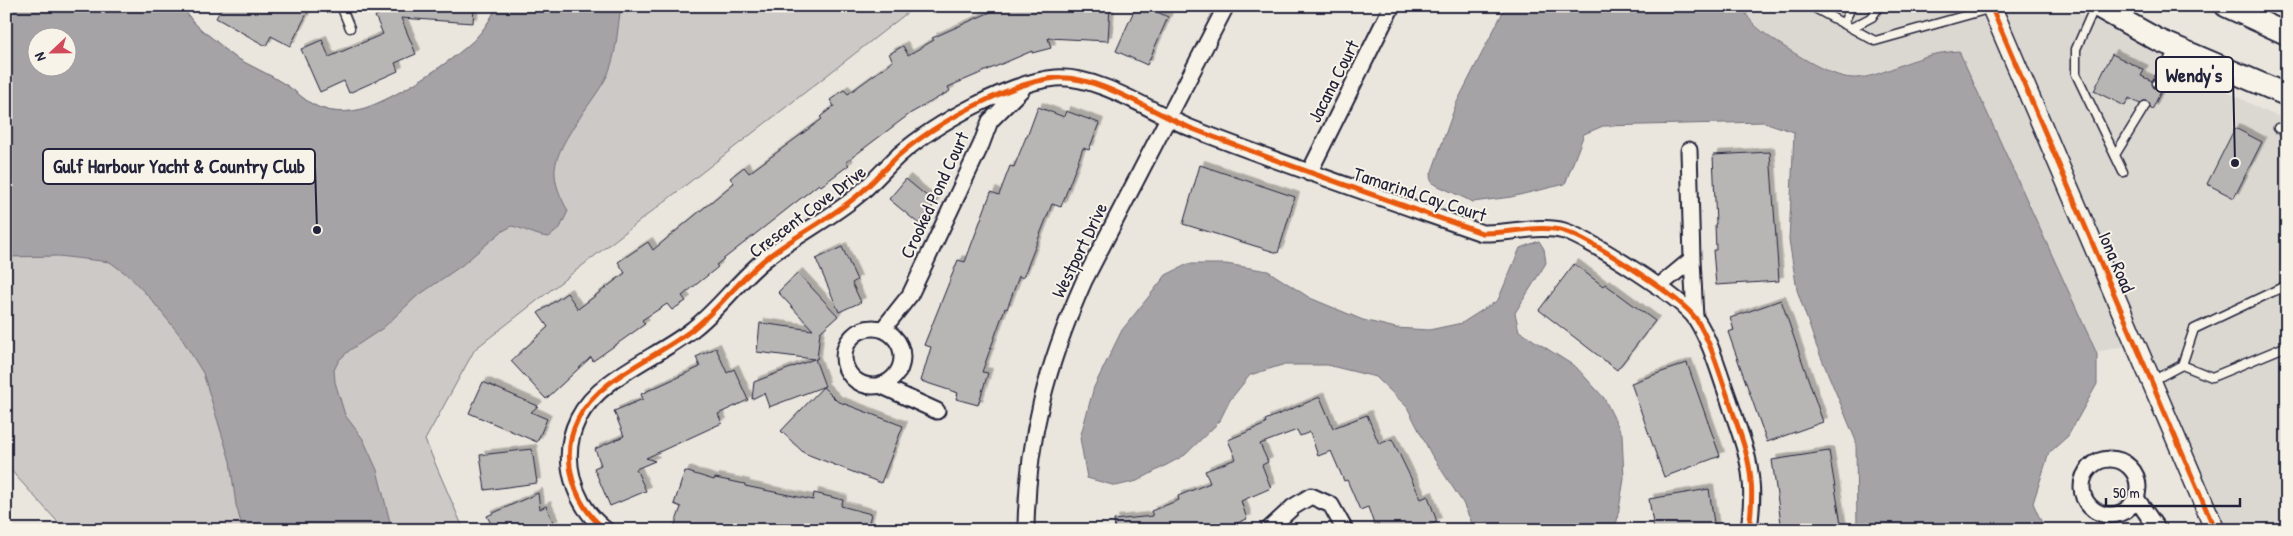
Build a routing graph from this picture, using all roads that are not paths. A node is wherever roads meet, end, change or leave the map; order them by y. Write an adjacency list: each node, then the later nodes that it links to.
1 (341, 6): 11 (lane)
2 (1226, 6): 19 (street, Westport Drive)
3 (1392, 6): 25 (street, Jacana Court)
4 (1810, 6): 10 (lane)
5 (1852, 6): 10 (lane)
6 (1879, 6): 12 (lane)
7 (2096, 6): 14 (main road); 23 (lane)
8 (2226, 6): 13 (main road)
9 (1991, 7): 12 (lane); 33 (street, Iona Road)
10 (1843, 24): 12 (lane)
11 (350, 28)
12 (1851, 28)
13 (2287, 34)
14 (2175, 47): 16 (lane); 17 (main road)
15 (1028, 82): 19 (street, Crescent Cove Drive); 30 (street, Crooked Pond Court); 37 (street, Crescent Cove Drive)
16 (2157, 84)
17 (2287, 95)
18 (2145, 106): 23 (lane)
19 (1167, 119): 25 (street, Tamarind Cay Court); 38 (street, Westport Drive)
20 (2278, 128): 21 (lane)
21 (2287, 132)
22 (1689, 150): 26 (street, Tamarind Cay Court)
23 (2115, 156): 24 (lane)
24 (2123, 172)
25 (1309, 173): 28 (street, Tamarind Cay Court)
26 (1692, 259): 28 (street); 29 (street, Tamarind Cay Court)
27 (2287, 285): 32 (lane)
28 (1658, 287): 29 (street, Tamarind Cay Court)
29 (1695, 318): 41 (street, Tamarind Cay Court)
30 (883, 329): 34 (street); 34 (street)
31 (2287, 346): 32 (lane)
32 (2182, 365): 33 (lane)
33 (2152, 381): 43 (street, Iona Road)
34 (880, 385): 35 (street)
35 (936, 411)
36 (2136, 498): 42 (street)
37 (606, 530)
38 (1026, 530)
39 (1268, 530): 40 (street)
40 (1345, 530)
41 (1749, 530)
42 (2158, 530)
43 (2215, 530)

